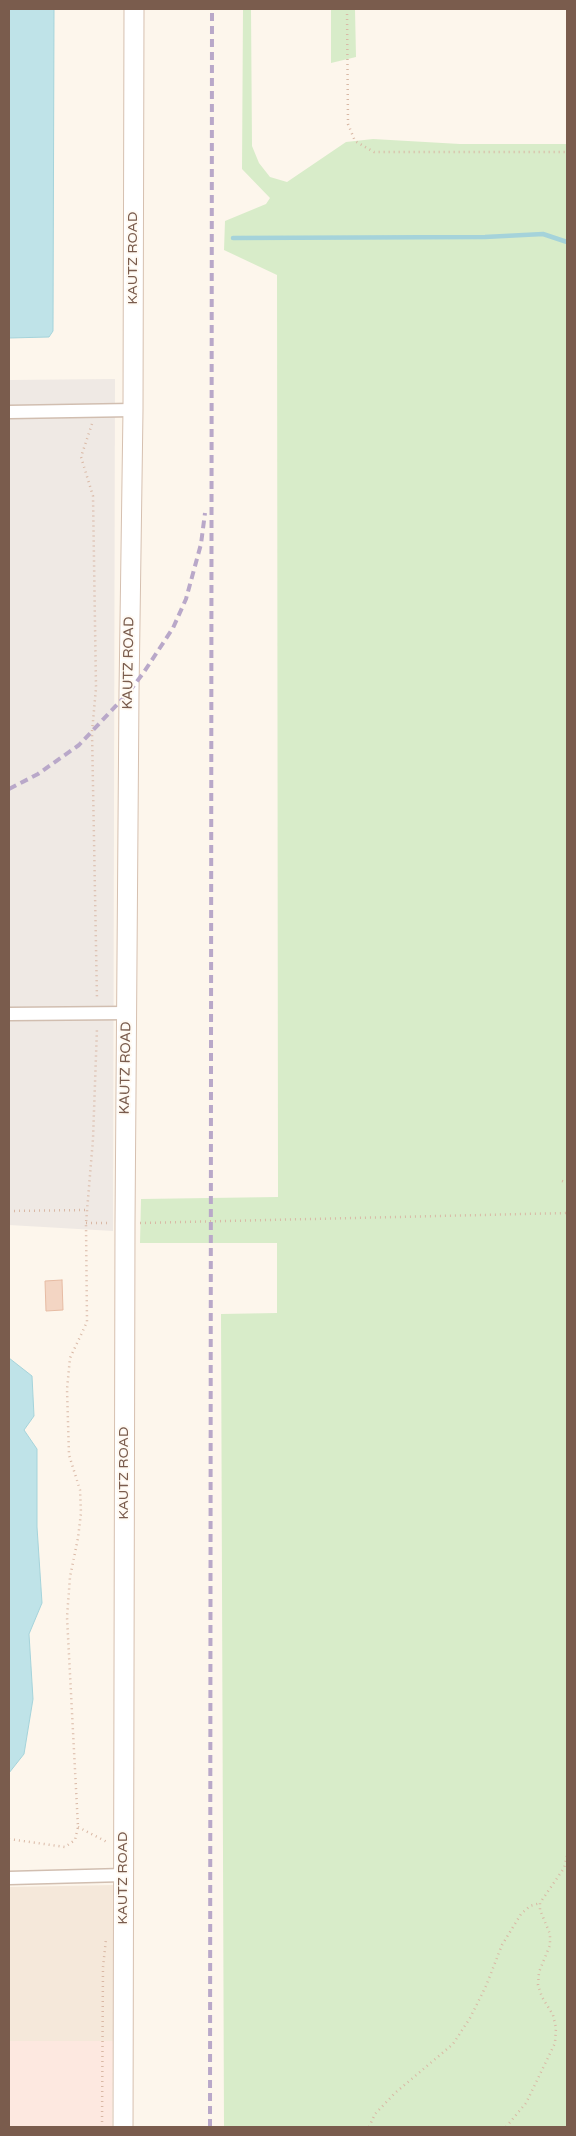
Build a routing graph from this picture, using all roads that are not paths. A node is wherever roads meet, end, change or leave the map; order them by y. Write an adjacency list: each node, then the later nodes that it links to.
1 (134, 9): 2 (street, KAUTZ ROAD)
2 (133, 410): 3 (street); 4 (street, KAUTZ ROAD)
3 (9, 412)
4 (127, 1013): 5 (street); 6 (street, KAUTZ ROAD)
5 (9, 1014)
6 (115, 1876): 7 (street); 8 (street, KAUTZ ROAD)
7 (9, 1878)
8 (123, 2127)

